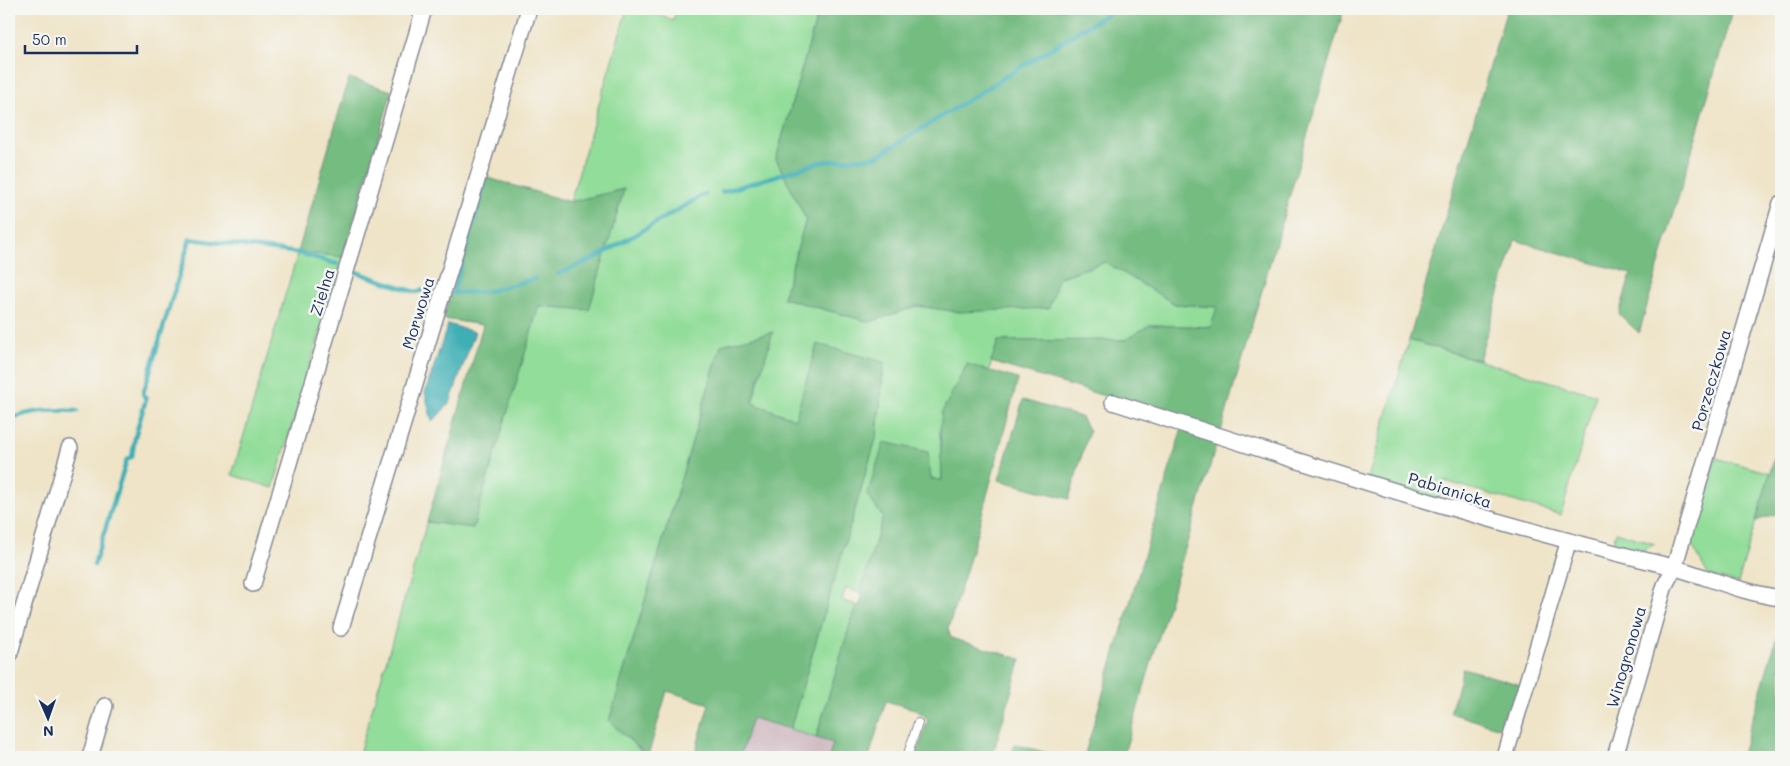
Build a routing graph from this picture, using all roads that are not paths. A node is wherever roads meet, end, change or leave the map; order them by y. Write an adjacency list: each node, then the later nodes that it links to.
1 (424, 9): 8 (street, Zielna)
2 (529, 9): 10 (street, Morwowa)
3 (1781, 203): 7 (street, Porzeczkowa)
4 (1113, 402): 6 (street, Pabianicka)
5 (70, 448): 11 (street)
6 (1568, 543): 7 (street, Pabianicka); 16 (street)
7 (1674, 568): 9 (street, Pabianicka); 17 (street, Winogronowa)
8 (253, 584)
9 (1781, 598)
10 (341, 628)
11 (9, 656)
12 (105, 706): 14 (street)
13 (918, 723): 15 (lane)
14 (90, 757)
15 (908, 757)
16 (1505, 757)
17 (1615, 757)

